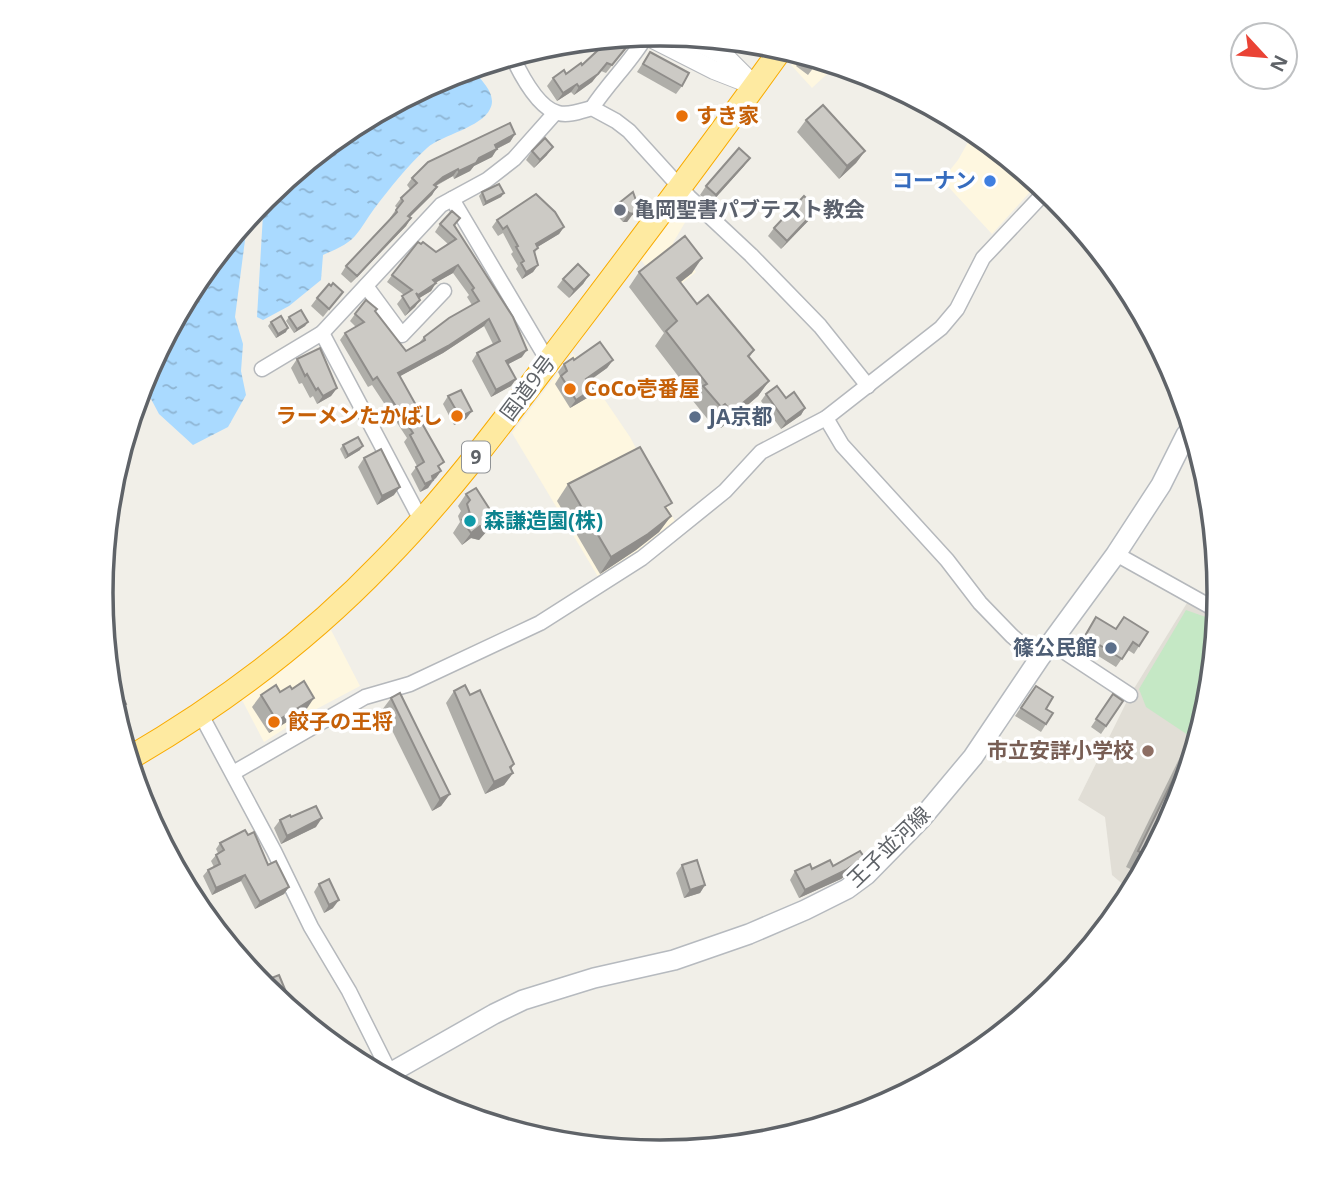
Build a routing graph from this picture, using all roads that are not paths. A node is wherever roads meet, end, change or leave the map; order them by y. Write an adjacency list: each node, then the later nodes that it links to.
1 (667, 46): 6 (street)
2 (639, 47): 7 (street)
3 (709, 48): 6 (street)
4 (775, 58): 6 (highway, 国道9号 / 9)
5 (516, 65): 8 (street)
6 (755, 86): 9 (highway, 国道9号 / 9)
7 (592, 108): 8 (street); 9 (street)
8 (555, 113): 11 (street)
9 (681, 186): 15 (highway, 国道9号 / 9); 17 (street)
10 (1039, 198): 17 (street)
11 (452, 199): 12 (street); 15 (street)
12 (366, 286): 13 (street); 14 (street)
13 (444, 291)
14 (321, 333): 16 (street); 20 (street)
15 (548, 362): 20 (highway, 国道9号 / 9)
16 (261, 369)
17 (868, 386): 18 (street)
18 (826, 418): 23 (street); 27 (street)
19 (1185, 438): 21 (main road, 王子並河線)
20 (421, 520): 25 (highway, 国道9号 / 9)
21 (1116, 554): 22 (street); 23 (main road, 王子並河線)
22 (1207, 605)
23 (1045, 651): 24 (street); 29 (main road, 王子並河線)
24 (1130, 695)
25 (200, 713): 26 (highway, 国道9号 / 9); 27 (street)
26 (137, 753)
27 (233, 773): 28 (street)
28 (382, 1065)
29 (394, 1071)

